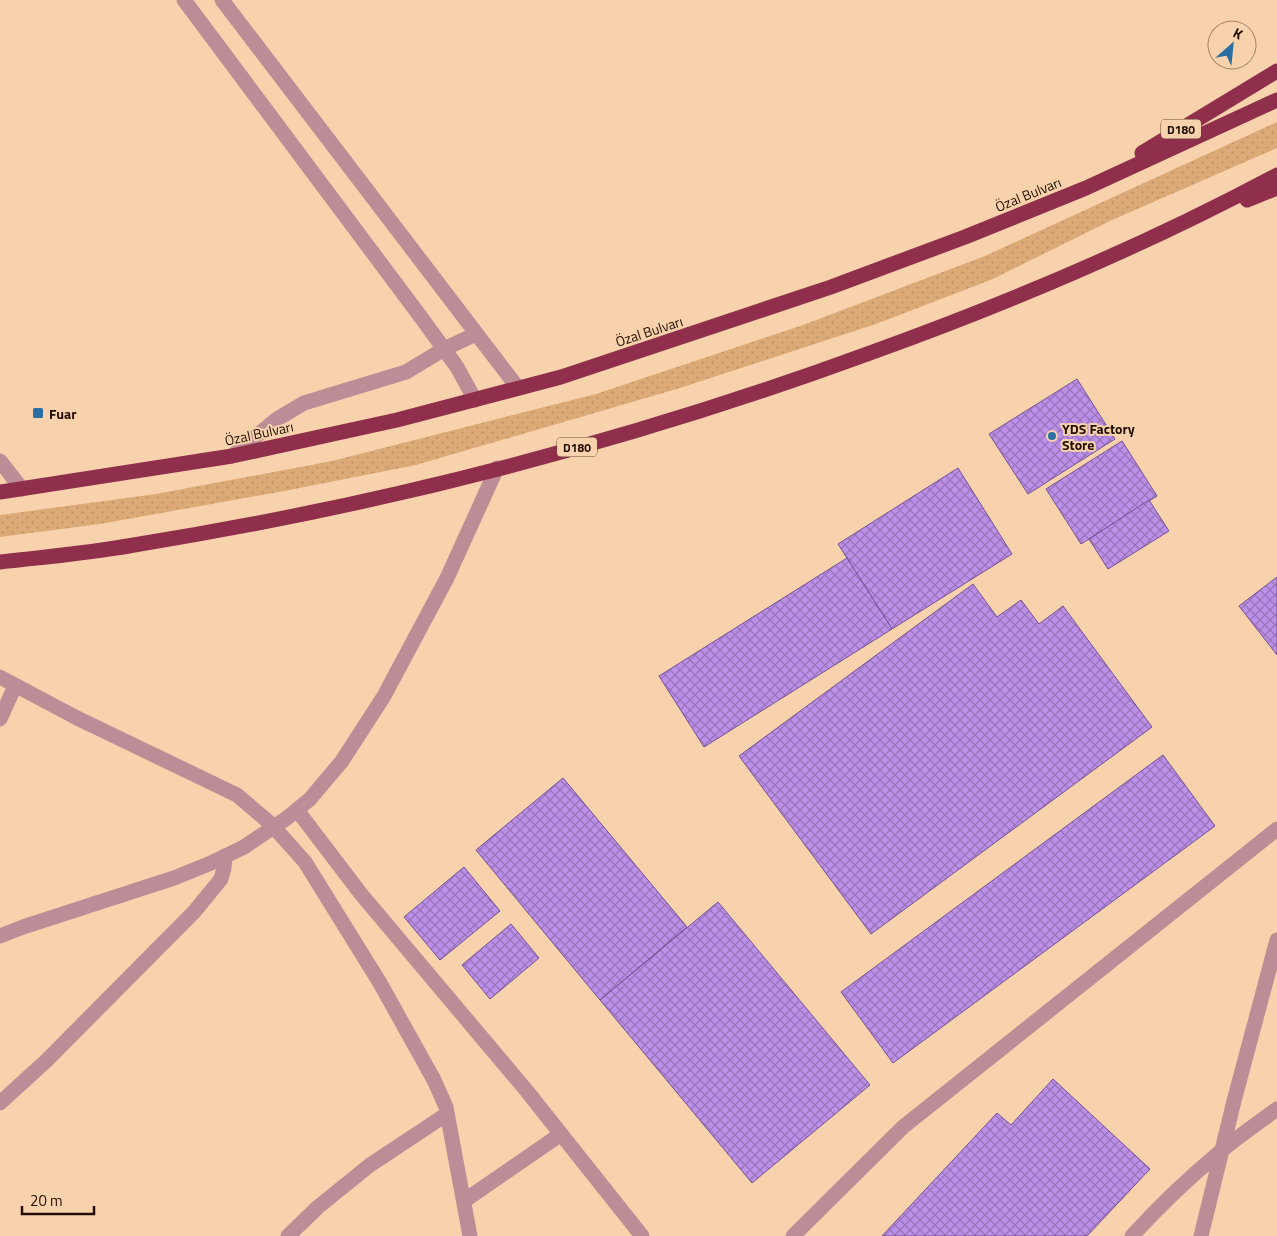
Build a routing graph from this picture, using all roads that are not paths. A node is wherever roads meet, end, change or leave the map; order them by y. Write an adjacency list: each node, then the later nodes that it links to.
1 (184, 0): 10 (street)
2 (222, 0): 9 (street)
3 (1277, 71): 6 (highway, D180)
4 (1277, 100): 6 (highway, Özal Bulvarı / D180)
5 (1277, 175): 8 (highway, D180)
6 (1086, 188): 11 (highway, Özal Bulvarı / D180)
7 (1277, 188): 8 (highway, D180)
8 (1130, 248): 15 (highway, D180)
9 (476, 334): 10 (street); 11 (street)
10 (444, 349): 12 (street); 13 (street)
11 (518, 388): 12 (highway, Özal Bulvarı / D180)
12 (475, 400): 13 (highway, Özal Bulvarı / D180)
13 (232, 456): 16 (highway, Özal Bulvarı / D180)
14 (0, 460): 16 (street)
15 (497, 468): 18 (highway, D180); 22 (street)
16 (22, 489): 17 (highway, Özal Bulvarı / D180)
17 (0, 492)
18 (0, 562)
19 (0, 677): 20 (street)
20 (14, 686): 21 (street); 23 (street)
21 (0, 719)
22 (297, 810): 23 (street); 31 (street)
23 (273, 827): 25 (street); 30 (street)
24 (1277, 829): 37 (street)
25 (225, 856): 26 (street); 28 (street)
26 (0, 936)
27 (1277, 940): 32 (street)
28 (0, 1103)
29 (1277, 1109): 32 (street)
30 (447, 1114): 33 (street); 34 (street)
31 (561, 1134): 33 (street); 36 (street)
32 (1222, 1150): 38 (street); 39 (street)
33 (464, 1201): 35 (street)
34 (288, 1236)
35 (470, 1236)
36 (642, 1236)
37 (793, 1236)
38 (1132, 1236)
39 (1201, 1236)

